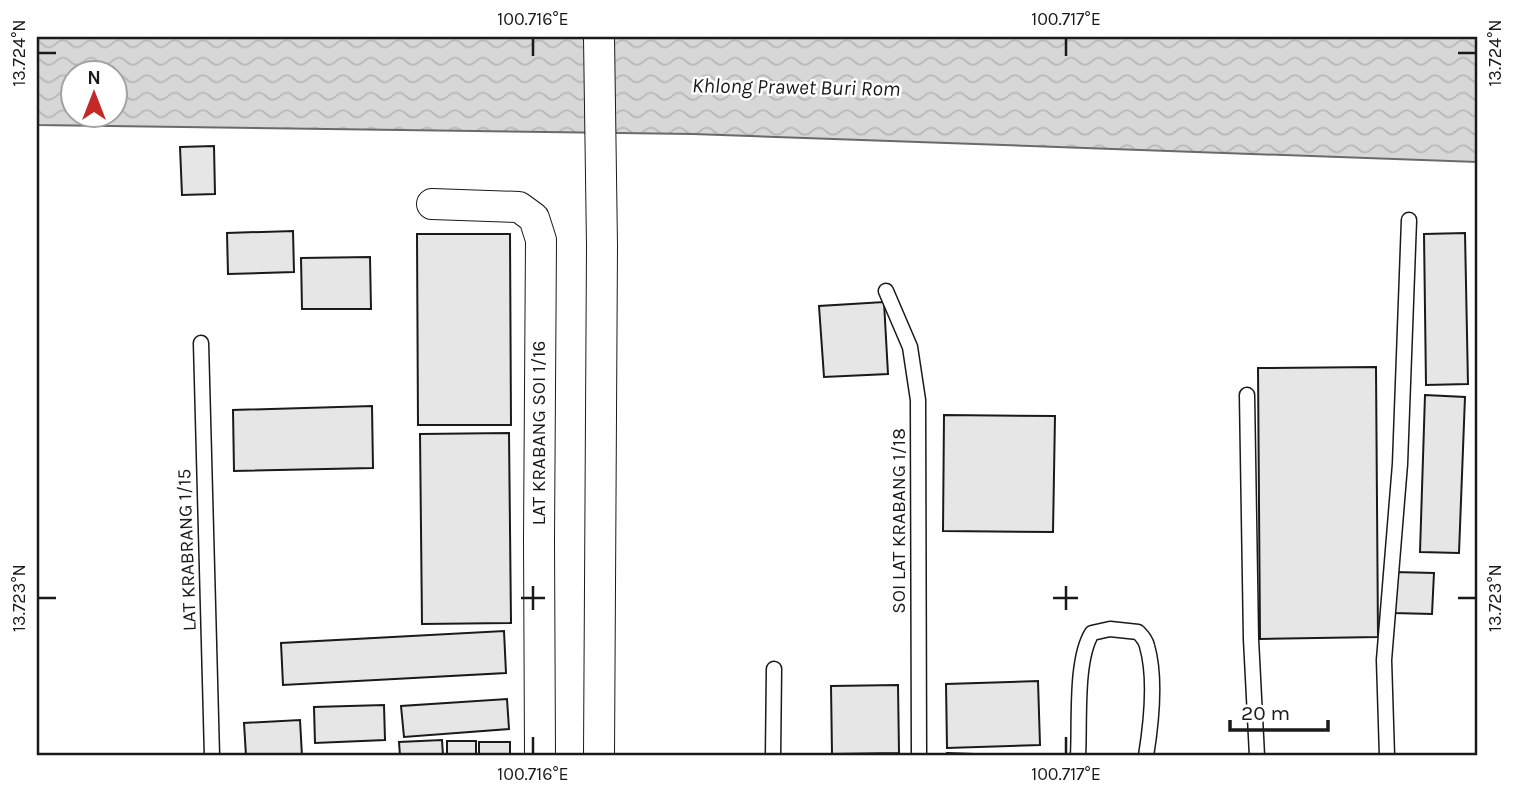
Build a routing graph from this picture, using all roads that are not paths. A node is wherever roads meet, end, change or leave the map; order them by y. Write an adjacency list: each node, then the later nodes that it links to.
1 (599, 37): 10 (street)
2 (432, 204): 9 (street, LAT KRABANG SOI 1/16)
3 (1409, 220): 16 (lane)
4 (886, 291): 12 (lane, SOI LAT KRABANG 1/18)
5 (201, 343): 8 (lane, LAT KRABRANG 1/15)
6 (1247, 396): 15 (lane)
7 (774, 668): 11 (lane)
8 (212, 756)
9 (540, 756)
10 (599, 756)
11 (772, 756)
12 (919, 756)
13 (1078, 756): 14 (lane)
14 (1146, 756)
15 (1257, 756)
16 (1387, 756)

